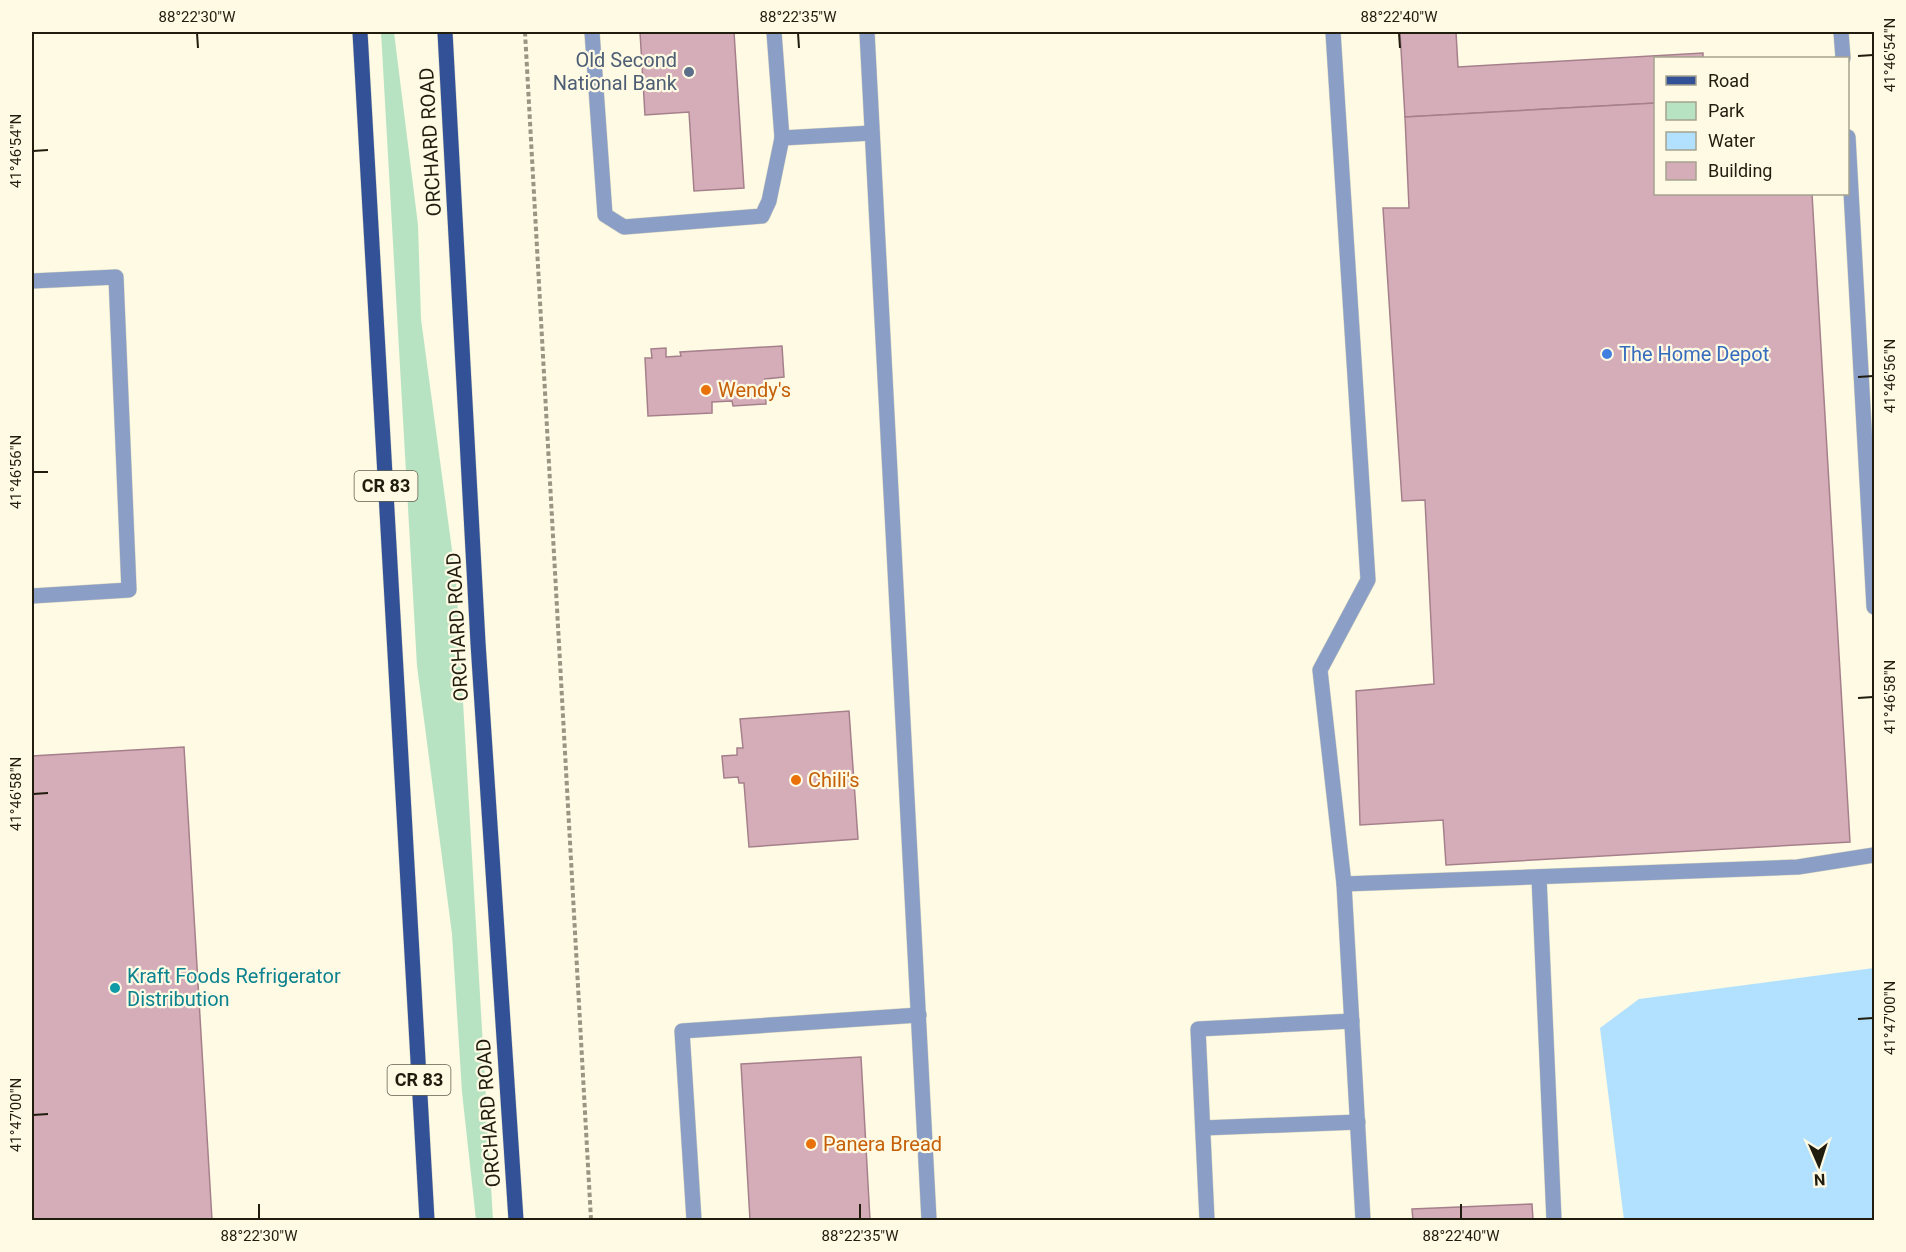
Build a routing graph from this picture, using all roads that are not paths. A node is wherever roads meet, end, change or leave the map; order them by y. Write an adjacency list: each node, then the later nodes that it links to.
1 (360, 32): 22 (main road, CR 83)
2 (445, 32): 23 (main road, ORCHARD ROAD)
3 (592, 32): 10 (lane)
4 (774, 32): 10 (lane)
5 (867, 32): 9 (lane)
6 (1333, 32): 17 (lane)
7 (1841, 32): 8 (lane)
8 (1843, 57)
9 (872, 133): 10 (lane); 18 (lane)
10 (782, 138)
11 (1849, 154): 14 (lane)
12 (32, 281): 13 (lane)
13 (32, 596)
14 (1875, 607)
15 (1875, 855): 16 (lane)
16 (1539, 877): 17 (lane); 28 (lane)
17 (1344, 884): 19 (lane)
18 (919, 1015): 24 (lane); 25 (lane)
19 (1352, 1021): 20 (lane); 21 (lane)
20 (1358, 1122): 21 (lane); 27 (lane)
21 (1203, 1128): 26 (lane)
22 (427, 1221)
23 (516, 1221)
24 (694, 1221)
25 (929, 1221)
26 (1207, 1221)
27 (1363, 1221)
28 (1554, 1221)

